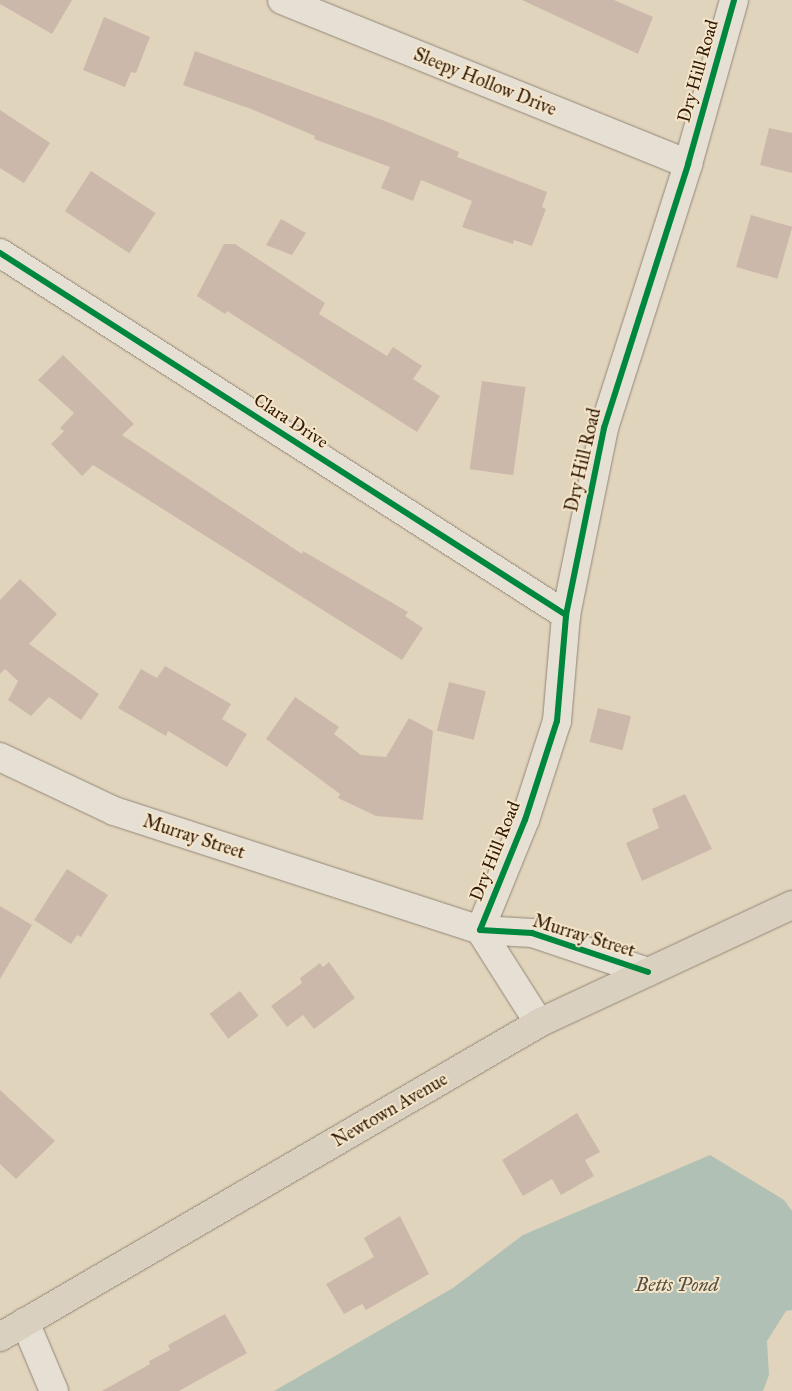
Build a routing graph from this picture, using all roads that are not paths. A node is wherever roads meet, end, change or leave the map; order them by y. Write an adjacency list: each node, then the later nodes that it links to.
1 (282, 0): 3 (street, Sleepy Hollow Drive)
2 (734, 0): 3 (street, Dry Hill Road)
3 (688, 164): 5 (street, Dry Hill Road)
4 (0, 253): 5 (street, Clara Drive)
5 (566, 615): 8 (street, Dry Hill Road)
6 (0, 757): 8 (street, Murray Street)
7 (792, 905): 9 (main road, Newtown Avenue)
8 (480, 930): 9 (street, Murray Street); 10 (street)
9 (648, 972): 10 (main road, Newtown Avenue)
10 (539, 1023): 11 (main road, Newtown Avenue)
11 (25, 1322): 12 (main road, Newtown Avenue); 13 (street)
12 (0, 1337)
13 (54, 1391)

